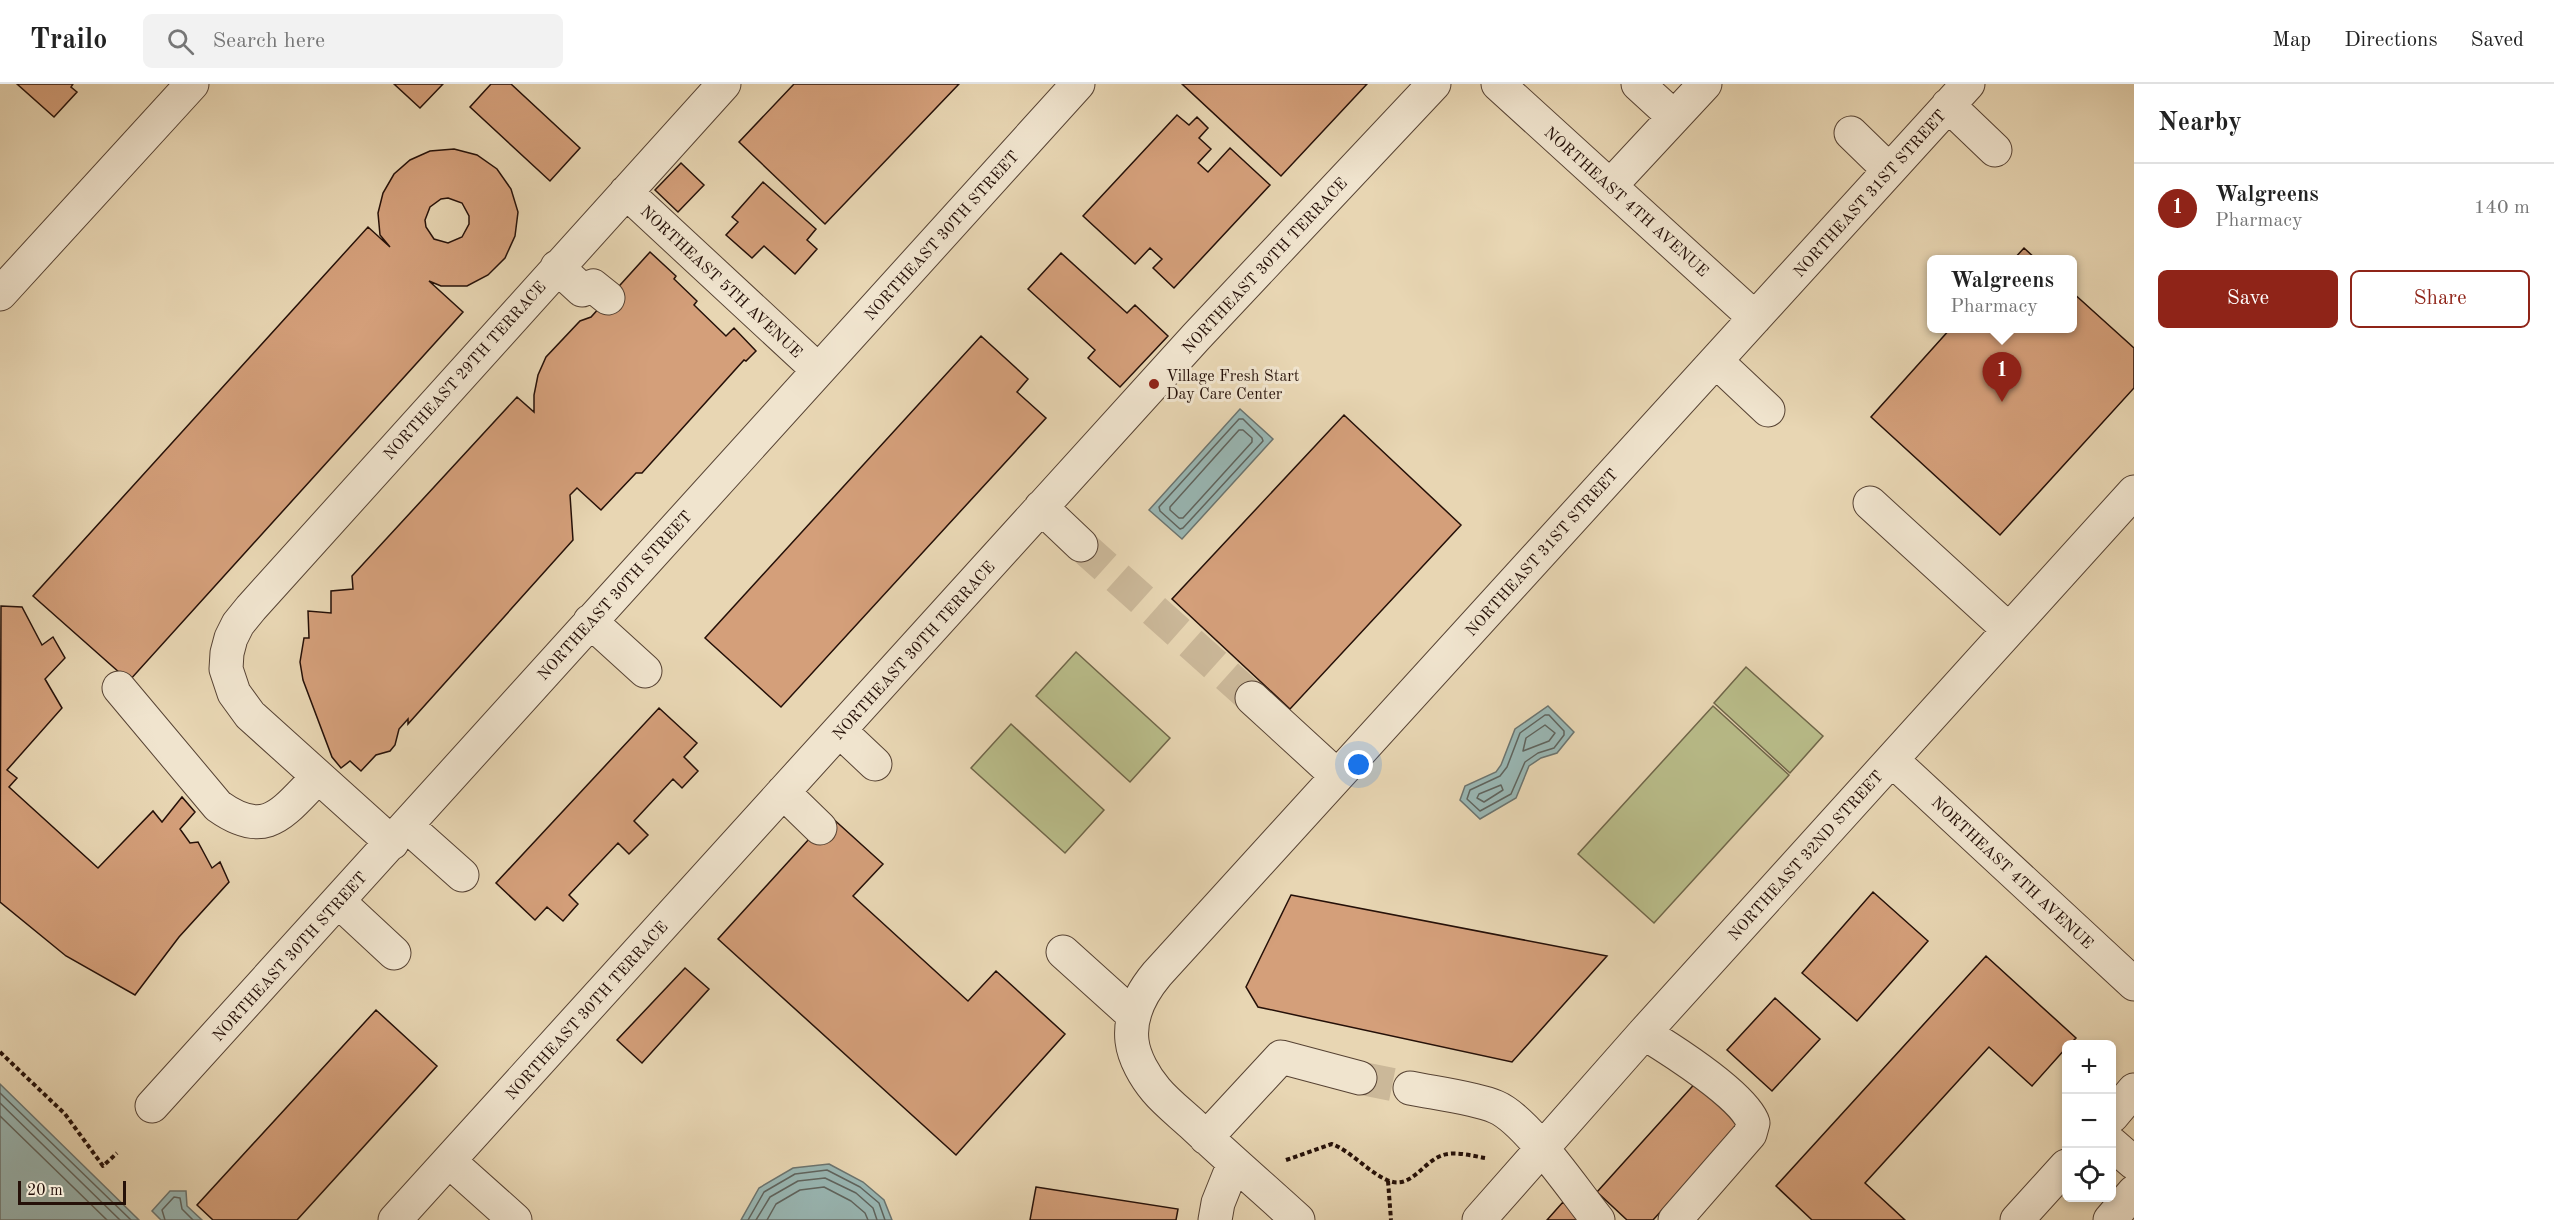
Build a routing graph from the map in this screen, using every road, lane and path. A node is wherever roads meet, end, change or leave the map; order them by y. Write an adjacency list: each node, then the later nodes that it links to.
1 (192, 84): 16 (street)
2 (724, 84): 14 (street, NORTHEAST 29TH TERRACE)
3 (1078, 84): 20 (street, NORTHEAST 30TH STREET)
4 (1434, 84): 24 (street, NORTHEAST 30TH TERRACE)
5 (1498, 84): 13 (street, NORTHEAST 4TH AVENUE)
6 (1638, 84): 9 (street)
7 (1705, 84): 9 (street)
8 (1958, 94): 11 (street); 12 (street, NORTHEAST 31ST STREET)
9 (1674, 117): 13 (street)
10 (1851, 134): 12 (street)
11 (1995, 150)
12 (1888, 169): 18 (street, NORTHEAST 31ST STREET)
13 (1611, 185): 18 (street, NORTHEAST 4TH AVENUE)
14 (626, 192): 15 (street, NORTHEAST 29TH TERRACE); 20 (street, NORTHEAST 5TH AVENUE)
15 (557, 267): 17 (street); 35 (street, NORTHEAST 29TH TERRACE)
16 (0, 294)
17 (595, 300)
18 (1755, 318): 19 (street, NORTHEAST 31ST STREET)
19 (1716, 361): 21 (street); 34 (street, NORTHEAST 31ST STREET)
20 (818, 370): 26 (street, NORTHEAST 30TH STREET)
21 (1768, 410)
22 (2134, 492): 27 (street, NORTHEAST 32ND STREET)
23 (1870, 503): 27 (street)
24 (1041, 507): 25 (street); 31 (street, NORTHEAST 30TH TERRACE)
25 (1081, 545)
26 (590, 621): 28 (street); 38 (street, NORTHEAST 30TH STREET)
27 (2009, 630): 32 (street, NORTHEAST 32ND STREET)
28 (645, 671)
29 (119, 688): 35 (street)
30 (1252, 698): 34 (street)
31 (840, 731): 33 (street); 36 (street, NORTHEAST 30TH TERRACE)
32 (1892, 760): 43 (street, NORTHEAST 4TH AVENUE); 45 (street, NORTHEAST 32ND STREET)
33 (875, 764)
34 (1337, 776): 44 (street, NORTHEAST 31ST STREET)
35 (318, 777): 38 (street)
36 (783, 792): 37 (street); 58 (street, NORTHEAST 30TH TERRACE)
37 (820, 828)
38 (400, 834): 39 (street); 40 (street, NORTHEAST 30TH STREET)
39 (462, 875)
40 (338, 901): 42 (street); 50 (street, NORTHEAST 30TH STREET)
41 (1063, 952): 44 (street)
42 (394, 953)
43 (2134, 984)
44 (1133, 1023): 52 (street)
45 (1644, 1033): 54 (street, NORTHEAST 32ND STREET); 72 (street)
46 (0, 1052): 55 (path)
47 (1360, 1078): 52 (street)
48 (1410, 1088): 54 (street)
49 (2134, 1090): 51 (street)
50 (152, 1106)
51 (2116, 1111)
52 (1206, 1138): 59 (street)
53 (2116, 1147): 60 (street)
54 (1541, 1150): 70 (street, NORTHEAST 32ND STREET); 71 (street)
55 (117, 1152)
56 (1485, 1158): 62 (path)
57 (1286, 1160): 62 (path)
58 (449, 1161): 65 (street, NORTHEAST 30TH TERRACE); 66 (street)
59 (1234, 1163): 67 (street); 68 (street)
60 (2134, 1163)
61 (2062, 1172): 64 (street)
62 (1388, 1181): 69 (path)
63 (2134, 1192): 73 (street)
64 (2023, 1218)
65 (395, 1220)
66 (515, 1220)
67 (1215, 1220)
68 (1298, 1220)
69 (1391, 1220)
70 (1479, 1220)
71 (1598, 1220)
72 (1675, 1220)
73 (2110, 1220)

